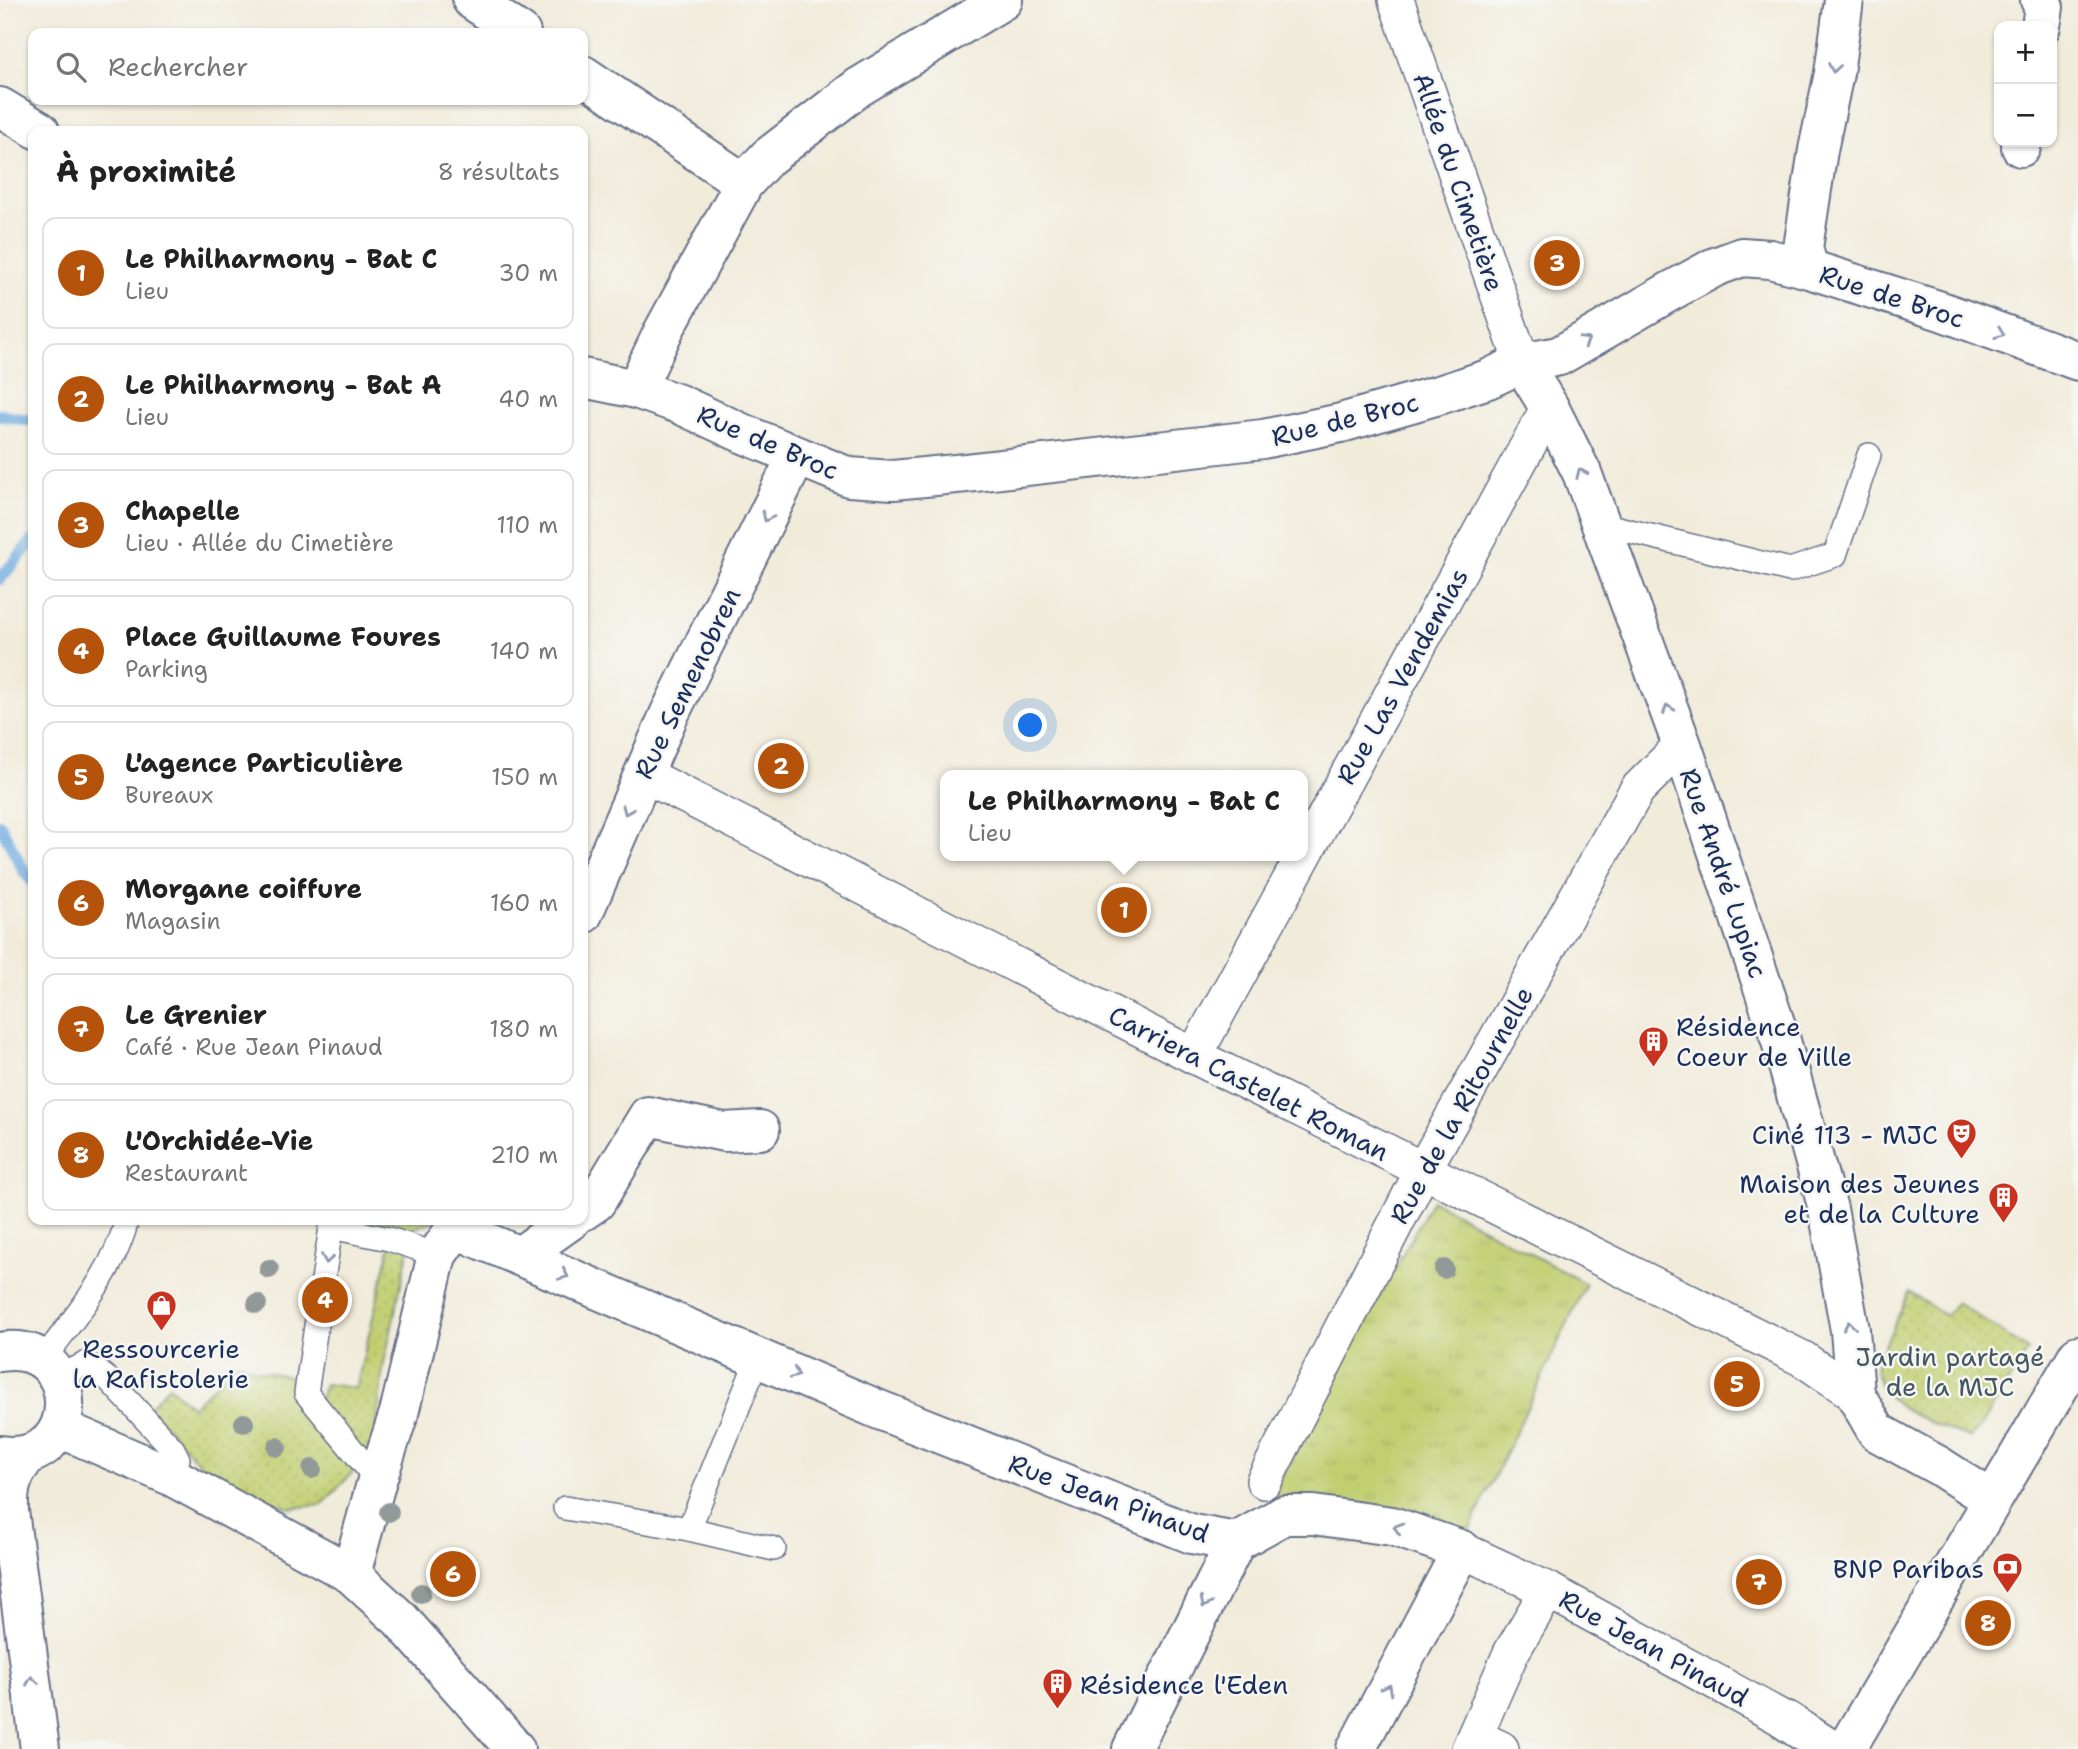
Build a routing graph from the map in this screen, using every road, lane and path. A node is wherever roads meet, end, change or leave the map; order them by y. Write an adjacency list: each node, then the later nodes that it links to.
1 (472, 0): 7 (street)
2 (1003, 0): 11 (street)
3 (1395, 0): 14 (street, Allée du Cimetière)
4 (1844, 0): 12 (street, one-way to 12)
5 (2040, 0): 6 (street)
6 (2041, 21)
7 (514, 28)
8 (588, 78): 11 (street)
9 (0, 107): 10 (street)
10 (32, 126)
11 (744, 183): 16 (street)
12 (1809, 269): 13 (street, Rue de Broc, one-way to 13); 14 (street, Rue de Broc, one-way to 12)
13 (2078, 361)
14 (1522, 363): 17 (street, Rue André Lupiac); 19 (street, Rue de Broc)
15 (588, 379): 16 (street, Rue de Broc)
16 (636, 389): 19 (street, Rue de Broc)
17 (1549, 407): 20 (street, Rue André Lupiac, one-way to 17); 23 (street, Rue Las Vendemias)
18 (1869, 455): 20 (lane)
19 (797, 456): 22 (street, Rue Semenobren, one-way to 22)
20 (1601, 524): 21 (street, Rue André Lupiac, one-way to 20)
21 (1682, 745): 28 (street, Rue de la Ritournelle); 38 (street, Rue André Lupiac, one-way to 21)
22 (643, 774): 25 (street, Rue Semenobren, one-way to 25); 26 (street, Carriera Castelet Roman)
23 (1308, 848)
24 (1301, 861): 26 (street, Rue Las Vendemias)
25 (588, 902)
26 (1194, 1056): 28 (street, Carriera Castelet Roman)
27 (760, 1130): 29 (street)
28 (1423, 1170): 38 (street, Carriera Castelet Roman); 43 (street, Rue de la Ritournelle)
29 (588, 1208)
30 (125, 1225): 37 (lane)
31 (563, 1225): 33 (street)
32 (451, 1235): 33 (street, Rue Jean Pinaud); 42 (street); 42 (lane, one-way to 42)
33 (520, 1256): 36 (street, Rue Jean Pinaud, one-way to 36)
34 (0, 1352): 37 (street)
35 (2078, 1355): 44 (street)
36 (758, 1358): 46 (lane); 47 (street, Rue Jean Pinaud, one-way to 47)
37 (51, 1368): 39 (street); 41 (lane)
38 (1855, 1394): 44 (street, Rue André Lupiac)
39 (60, 1428): 40 (street); 41 (street)
40 (14, 1454): 54 (street, one-way to 40)
41 (171, 1476): 50 (street)
42 (377, 1480): 50 (street)
43 (1264, 1481)
44 (1993, 1500): 59 (street)
45 (565, 1508): 46 (lane)
46 (689, 1529): 48 (lane)
47 (1236, 1542): 49 (street, Rue Jean Pinaud, one-way to 47); 56 (street, one-way to 56)
48 (774, 1549)
49 (1462, 1550): 51 (street, Rue Jean Pinaud); 57 (street, one-way to 49)
50 (351, 1574): 55 (street)
51 (1548, 1590): 52 (street, Rue Jean Pinaud); 53 (street)
52 (1787, 1721): 58 (street, Rue Jean Pinaud)
53 (1482, 1745)
54 (40, 1749)
55 (515, 1749)
56 (1132, 1749)
57 (1356, 1749)
58 (1830, 1749)
59 (1846, 1749)

